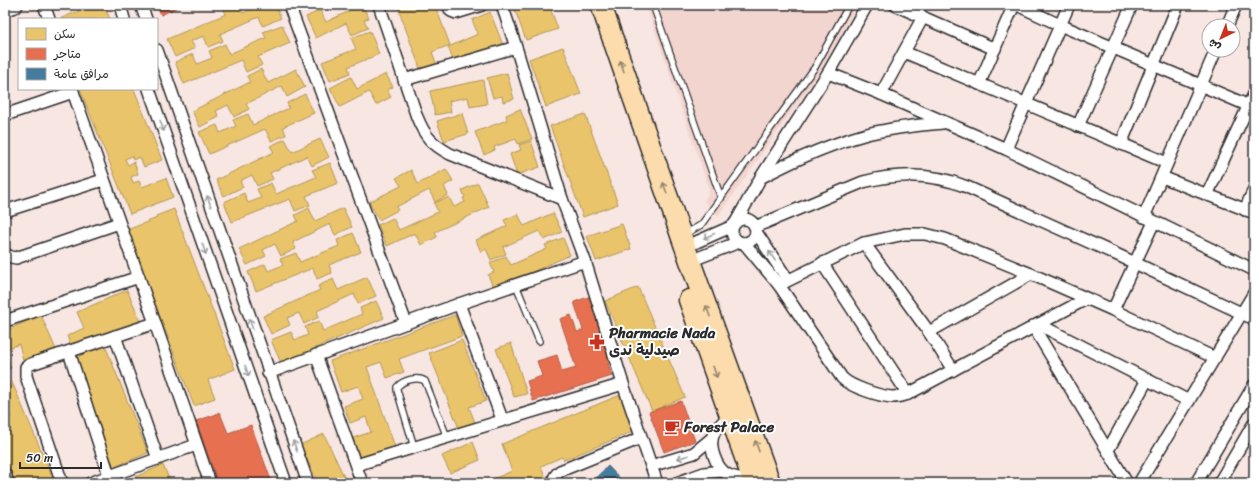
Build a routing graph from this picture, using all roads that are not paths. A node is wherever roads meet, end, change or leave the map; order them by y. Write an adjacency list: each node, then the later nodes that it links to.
1 (15, 5): 22 (street)
2 (44, 5): 24 (street)
3 (120, 5): 25 (street)
4 (141, 5): 26 (street)
5 (289, 5): 86 (street)
6 (379, 5): 37 (street)
7 (448, 5): 8 (street)
8 (482, 5)
9 (502, 5): 29 (street)
10 (587, 5): 101 (highway, one-way to 101)
11 (601, 5): 68 (highway, one-way to 11)
12 (653, 5): 58 (lane)
13 (849, 5): 58 (lane)
14 (867, 5): 36 (street)
15 (895, 5): 23 (street)
16 (1014, 5): 31 (street)
17 (1017, 5): 28 (street)
18 (1069, 5): 28 (street)
19 (1132, 5): 30 (street)
20 (1178, 5): 35 (street)
21 (1236, 5): 27 (street)
22 (5, 8)
23 (923, 17): 31 (street); 32 (street)
24 (49, 18)
25 (124, 18)
26 (146, 18)
27 (1230, 18)
28 (1060, 25): 30 (street); 44 (street)
29 (516, 47): 37 (street); 57 (street)
30 (1113, 48): 35 (street); 48 (street)
31 (995, 49): 38 (street)
32 (904, 52): 38 (street); 42 (street)
33 (158, 53): 95 (street, one-way to 33)
34 (1213, 58): 39 (street)
35 (1153, 65): 39 (street); 49 (street)
36 (828, 72): 42 (street); 52 (street)
37 (404, 80): 57 (street)
38 (980, 84): 44 (street)
39 (1201, 85): 45 (street); 51 (street)
40 (72, 90): 46 (street); 54 (street)
41 (149, 90): 121 (street, one-way to 121)
42 (881, 94): 47 (street)
43 (1254, 94): 45 (street)
44 (1026, 104): 48 (street); 50 (street)
45 (1252, 107): 56 (street)
46 (5, 115)
47 (944, 123): 50 (street); 52 (street)
48 (1078, 126): 49 (street)
49 (1121, 144): 51 (street)
50 (1006, 149): 61 (street)
51 (1167, 163): 53 (street)
52 (761, 177): 64 (street)
53 (1162, 177): 56 (street); 61 (street)
54 (103, 180): 59 (street); 63 (street)
55 (1254, 189): 60 (street)
56 (1207, 195): 60 (street)
57 (562, 198): 70 (street)
58 (721, 198): 68 (lane)
59 (5, 211)
60 (1250, 211)
61 (1144, 217): 62 (street)
62 (1154, 222): 72 (street); 73 (street)
63 (119, 223): 69 (street); 75 (street)
64 (735, 224): 65 (street); 67 (street); 68 (street, one-way to 68)
65 (756, 229): 67 (street); 72 (street); 76 (street, one-way to 65)
66 (864, 242): 71 (street); 74 (street); 88 (street)
67 (741, 243): 68 (street); 76 (street)
68 (686, 248): 116 (highway, one-way to 68)
69 (5, 254)
70 (584, 261): 77 (street); 97 (street)
71 (822, 263): 76 (street); 99 (street)
72 (1134, 263): 81 (street); 82 (street)
73 (1254, 270)
74 (1031, 274): 79 (street); 88 (street)
75 (139, 277): 84 (street); 85 (street)
76 (784, 283): 99 (street)
77 (516, 285): 80 (street); 90 (lane)
78 (1254, 293): 82 (street)
79 (1086, 298): 81 (street); 87 (street)
80 (459, 304): 86 (street); 102 (street)
81 (1113, 310): 93 (street)
82 (1242, 313): 83 (street); 93 (street)
83 (1254, 319)
84 (5, 321)
85 (155, 323): 89 (street); 107 (street)
86 (406, 323): 92 (street)
87 (1036, 325): 94 (street); 96 (street); 109 (street)
88 (929, 332): 94 (street)
89 (116, 336): 91 (street); 110 (street)
90 (539, 341)
91 (69, 352): 115 (street); 118 (street)
92 (316, 355): 95 (street); 111 (street)
93 (1215, 358): 100 (street)
94 (953, 370): 99 (street)
95 (268, 372): 122 (street, one-way to 95)
96 (1147, 380): 100 (street); 109 (street)
97 (623, 384): 102 (street); 105 (street)
98 (1254, 385): 129 (street)
99 (908, 394)
100 (1189, 401): 128 (street)
101 (730, 415): 106 (street); 116 (highway)
102 (502, 420): 104 (street)
103 (1253, 426): 130 (street)
104 (447, 436): 108 (street); 108 (lane)
105 (641, 438): 112 (street); 124 (street)
106 (711, 439): 112 (street, one-way to 112); 113 (street)
107 (196, 444): 110 (street); 120 (street)
108 (414, 447): 111 (street)
109 (1108, 450): 127 (street)
110 (158, 459): 115 (street)
111 (356, 465): 123 (street)
112 (651, 466): 125 (street)
113 (722, 471): 116 (street); 126 (street)
114 (5, 474): 117 (street)
115 (109, 476): 119 (street)
116 (759, 482)
117 (8, 483)
118 (62, 483)
119 (90, 483)
120 (210, 483)
121 (286, 483)
122 (308, 483)
123 (362, 483)
124 (554, 483)
125 (657, 483)
126 (676, 483)
127 (1127, 483)
128 (1139, 483)
129 (1196, 483)
130 (1219, 483)

